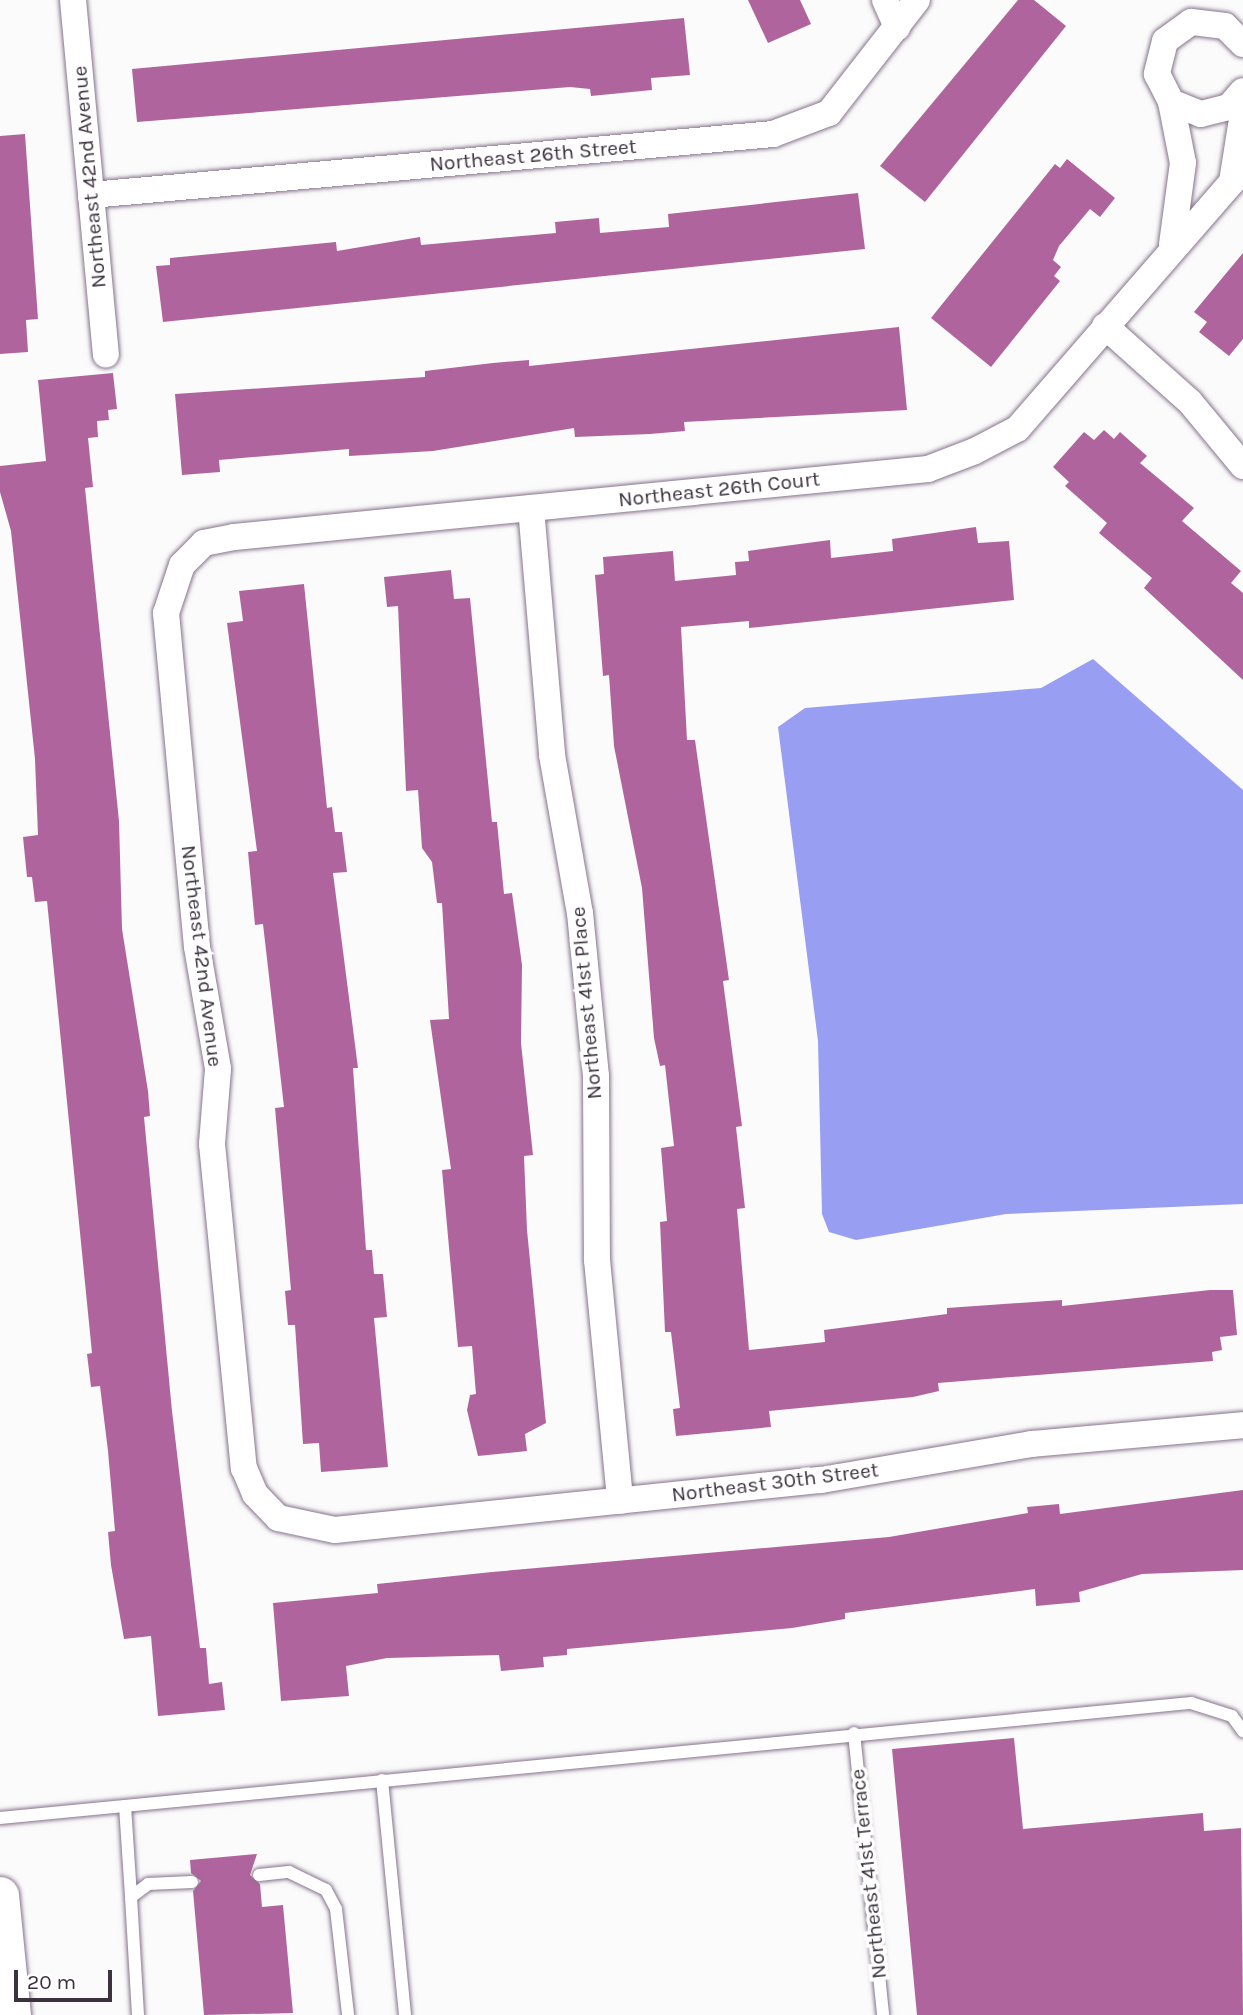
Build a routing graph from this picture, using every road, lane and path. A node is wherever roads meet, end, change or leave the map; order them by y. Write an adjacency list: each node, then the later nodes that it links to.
1 (73, 0): 10 (street, Northeast 42nd Avenue)
2 (885, 0): 5 (street)
3 (917, 0): 5 (street, Northeast 26th Street)
4 (1199, 11): 6 (street); 8 (street)
5 (897, 27): 10 (street, Northeast 26th Street)
6 (1243, 44)
7 (1243, 91): 8 (street)
8 (1171, 102): 11 (street)
9 (1243, 113): 11 (street, Northeast 26th Court)
10 (91, 195): 13 (street, Northeast 42nd Avenue)
11 (1172, 244): 12 (street, Northeast 26th Court)
12 (1105, 326): 14 (street); 15 (street, Northeast 26th Court)
13 (106, 354)
14 (1243, 466)
15 (531, 508): 16 (street, Northeast 26th Court); 18 (street, Northeast 41st Place)
16 (182, 565): 19 (street, Northeast 42nd Avenue)
17 (1243, 1425): 18 (street, Northeast 30th Street)
18 (620, 1501): 19 (street, Northeast 30th Street)
19 (306, 1528)
20 (1243, 1731): 21 (lane)
21 (854, 1733): 22 (lane); 33 (lane, Northeast 41st Terrace)
22 (382, 1780): 23 (lane); 32 (lane)
23 (124, 1806): 24 (lane); 28 (lane)
24 (0, 1818)
25 (259, 1875): 31 (lane)
26 (192, 1882): 28 (lane)
27 (0, 1895): 29 (main road)
28 (131, 1897): 30 (lane)
29 (12, 2015)
30 (138, 2015)
31 (348, 2015)
32 (405, 2015)
33 (883, 2015)

